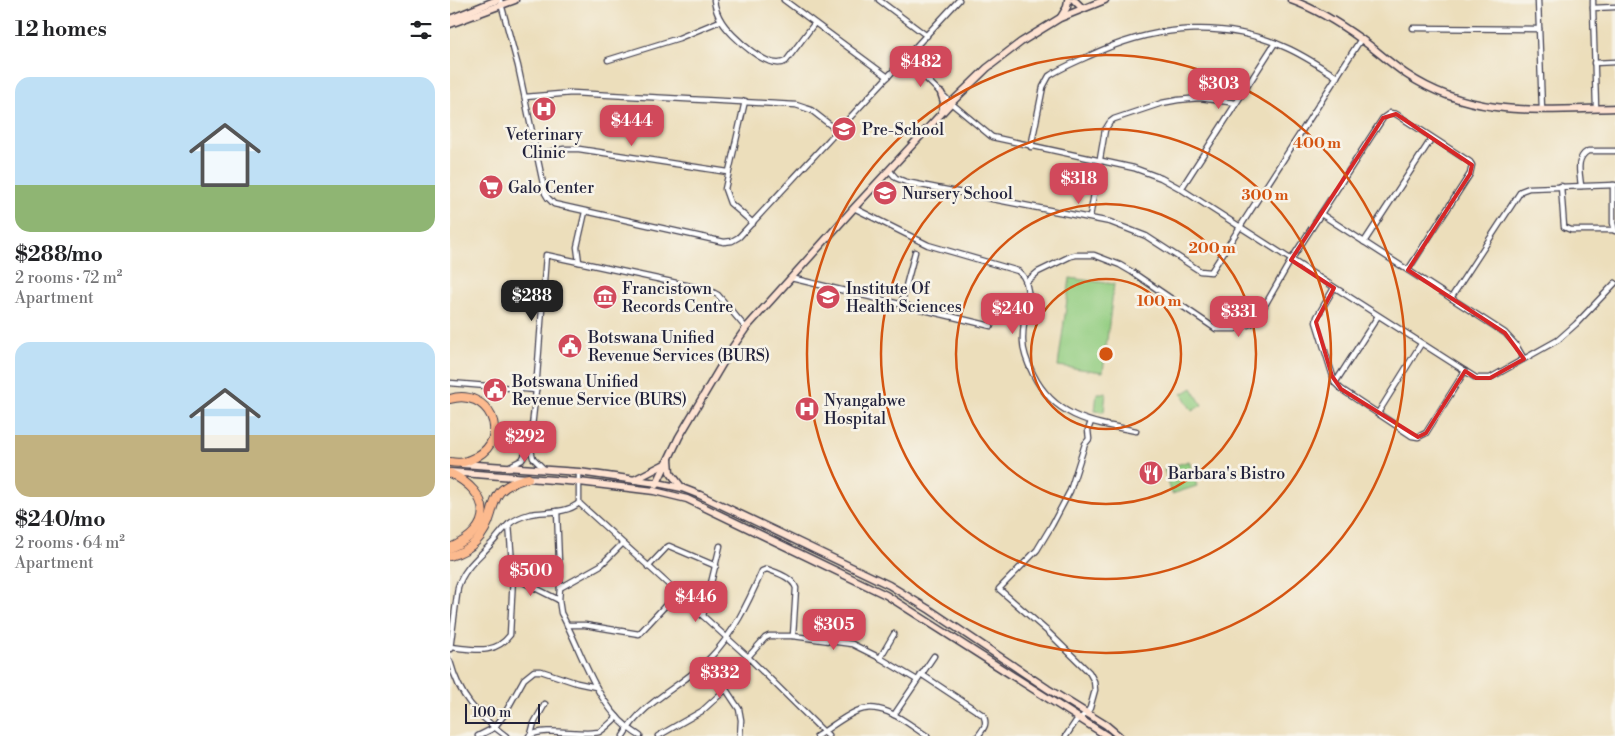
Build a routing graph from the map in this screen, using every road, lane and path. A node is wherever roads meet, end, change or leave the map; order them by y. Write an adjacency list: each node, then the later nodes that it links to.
1 (515, 0): 13 (main road)
2 (714, 0): 18 (street)
3 (784, 0): 20 (street)
4 (879, 0): 23 (street)
5 (959, 0): 23 (street)
6 (1068, 0): 17 (main road)
7 (1074, 0): 15 (main road)
8 (1090, 0): 9 (main road)
9 (1104, 0): 15 (main road)
10 (1291, 0): 24 (main road)
11 (1538, 0): 22 (street)
12 (1594, 0): 16 (street)
13 (500, 2): 19 (main road); 33 (street)
14 (1615, 7): 16 (street)
15 (1082, 8): 17 (main road)
16 (1594, 8): 29 (street)
17 (1060, 18): 35 (main road)
18 (720, 21): 20 (street); 27 (street)
19 (451, 23)
20 (814, 24): 30 (street)
21 (1413, 28): 22 (street)
22 (1539, 29): 39 (street)
23 (927, 36): 26 (street)
24 (1361, 39): 31 (street); 39 (main road)
25 (1275, 43): 31 (street); 36 (street); 43 (street)
26 (905, 58): 30 (street); 32 (street)
27 (608, 60)
28 (1615, 62): 29 (street)
29 (1594, 63): 37 (street)
30 (888, 77): 41 (street)
31 (1337, 77): 58 (street)
32 (941, 94): 35 (street); 40 (main road)
33 (525, 97): 34 (street); 45 (street)
34 (745, 101): 41 (street); 48 (street)
35 (951, 103): 40 (main road); 43 (street)
36 (1236, 103): 46 (street); 52 (street)
37 (1596, 108): 38 (main road); 39 (main road)
38 (1615, 108)
39 (1542, 110)
40 (942, 113): 47 (main road)
41 (838, 131): 57 (street)
42 (1432, 138): 55 (street); 60 (street); 64 (street)
43 (1032, 147): 46 (street)
44 (1615, 151): 51 (street)
45 (537, 154): 48 (street); 54 (street)
46 (1100, 160): 52 (street); 56 (street)
47 (889, 170): 53 (main road); 56 (street)
48 (728, 172): 57 (street)
49 (1614, 185): 51 (street); 59 (street)
50 (1561, 186): 51 (street); 59 (street); 69 (street)
51 (1581, 186)
52 (1181, 189): 58 (street)
53 (854, 208): 65 (main road); 66 (street)
54 (585, 212): 57 (street); 63 (street)
55 (1321, 214): 60 (street); 62 (street)
56 (1090, 217): 58 (street)
57 (753, 223)
58 (1241, 227): 62 (street)
59 (1615, 230)
60 (1364, 242): 64 (street)
61 (915, 252): 70 (street)
62 (1292, 260): 66 (street); 68 (street)
63 (579, 262): 73 (street); 79 (street)
64 (1408, 270): 69 (street)
65 (791, 278): 70 (street); 73 (main road)
66 (1026, 282): 82 (street)
67 (1615, 283): 75 (street)
68 (1334, 288): 71 (street); 78 (street)
69 (1451, 298): 75 (street)
70 (901, 305): 72 (street)
71 (1378, 316): 74 (street); 78 (street)
72 (991, 326)
73 (746, 328): 85 (main road)
74 (1421, 344): 76 (street); 81 (street)
75 (1524, 359): 76 (street)
76 (1465, 371): 81 (street)
77 (450, 382): 79 (street)
78 (1335, 384): 81 (street)
79 (536, 390): 84 (street)
80 (450, 399): 87 (highway)
81 (1378, 413)
82 (1091, 422): 83 (street); 128 (street)
83 (1111, 426)
84 (530, 445): 89 (street); 90 (street)
85 (669, 456): 88 (main road); 97 (main road)
86 (450, 462): 87 (highway)
87 (462, 464): 89 (main road)
88 (665, 464): 94 (main road); 96 (main road)
89 (509, 467): 90 (main road)
90 (544, 469): 92 (main road)
91 (450, 472): 93 (main road); 104 (highway)
92 (579, 472): 94 (main road); 95 (street)
93 (528, 478): 95 (main road); 105 (highway)
94 (633, 480): 96 (main road)
95 (579, 482): 98 (main road); 99 (street)
96 (657, 483): 97 (main road); 98 (main road)
97 (682, 488): 128 (main road)
98 (654, 491): 131 (main road)
99 (579, 504): 100 (street); 102 (street)
100 (556, 511): 101 (street); 109 (street)
101 (510, 524): 108 (street); 117 (street)
102 (622, 544): 107 (street); 109 (street)
103 (720, 546): 106 (street)
104 (450, 548)
105 (450, 556)
106 (716, 566): 107 (street); 112 (street)
107 (648, 567): 110 (street)
108 (513, 577): 111 (street); 117 (street)
109 (560, 588): 111 (street)
110 (677, 593): 112 (street); 113 (street)
111 (558, 600): 113 (street)
112 (703, 616): 116 (street)
113 (568, 624): 125 (street)
114 (894, 634): 120 (street)
115 (793, 636): 116 (street); 119 (street); 120 (street)
116 (726, 638): 119 (street); 122 (street)
117 (450, 648)
118 (934, 656): 123 (street)
119 (748, 657): 134 (street)
120 (880, 658): 124 (street)
121 (450, 661): 132 (street)
122 (707, 661): 126 (street); 133 (street)
123 (921, 674): 124 (street); 145 (street)
124 (917, 680): 129 (street)
125 (596, 687): 130 (street); 132 (street)
126 (725, 690): 140 (street); 141 (street)
127 (545, 704): 135 (street)
128 (1087, 713): 131 (street); 148 (main road)
129 (894, 715): 134 (street); 144 (street)
130 (617, 717): 133 (street); 135 (street)
131 (1080, 718): 146 (street); 147 (main road)
132 (494, 728): 136 (street); 137 (street)
133 (627, 728): 138 (street); 139 (street)
134 (824, 732): 142 (street); 143 (street)
135 (530, 735)
136 (478, 736)
137 (506, 736)
138 (623, 736)
139 (640, 736)
140 (658, 736)
141 (740, 736)
142 (817, 736)
143 (828, 736)
144 (927, 736)
145 (978, 736)
146 (1066, 736)
147 (1107, 736)
148 (1119, 736)

